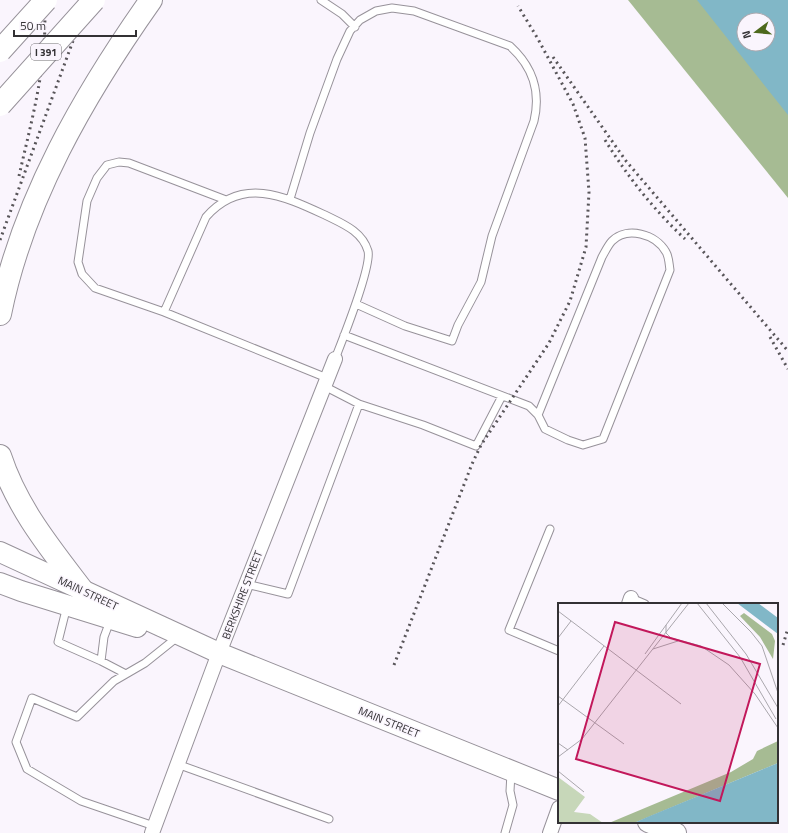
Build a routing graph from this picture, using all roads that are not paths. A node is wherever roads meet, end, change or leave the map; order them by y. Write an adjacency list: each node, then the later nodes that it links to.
1 (46, 0): 6 (highway, bridge)
2 (94, 0): 7 (highway, I 391, bridge)
3 (151, 0): 12 (highway)
4 (322, 0): 5 (lane)
5 (355, 27): 8 (lane); 10 (lane)
6 (0, 51)
7 (0, 105)
8 (290, 199): 9 (lane); 10 (lane)
9 (226, 200): 11 (lane); 11 (lane)
10 (356, 304): 13 (lane)
11 (164, 312): 15 (lane)
12 (0, 314)
13 (344, 335): 14 (lane); 16 (lane)
14 (335, 359): 15 (street, BERKSHIRE STREET)
15 (326, 382): 17 (lane); 23 (street, BERKSHIRE STREET)
16 (502, 396): 17 (lane); 18 (lane)
17 (359, 404): 23 (lane)
18 (538, 414): 18 (lane)
19 (0, 456): 24 (highway)
20 (550, 529): 30 (lane)
21 (0, 552): 24 (main road, MAIN STREET)
22 (0, 583): 27 (main road, MAIN STREET)
23 (246, 584): 31 (street, BERKSHIRE STREET)
24 (82, 590): 31 (main road, MAIN STREET)
25 (630, 601): 26 (lane)
26 (640, 603)
27 (67, 605): 28 (main road, MAIN STREET); 32 (lane)
28 (111, 619): 29 (main road, MAIN STREET); 32 (lane)
29 (175, 639): 31 (main road, MAIN STREET); 33 (lane)
30 (558, 651)
31 (219, 653): 34 (street, BERKSHIRE STREET); 35 (main road, MAIN STREET)
32 (101, 661): 33 (lane)
33 (126, 674): 40 (lane)
34 (177, 764): 38 (lane); 40 (street, BERKSHIRE STREET)
35 (511, 771): 36 (main road, MAIN STREET); 41 (lane)
36 (558, 790)
37 (558, 811): 42 (street)
38 (329, 819)
39 (651, 823): 43 (main road)
40 (153, 830)
41 (505, 833)
42 (550, 833)
43 (676, 833)

